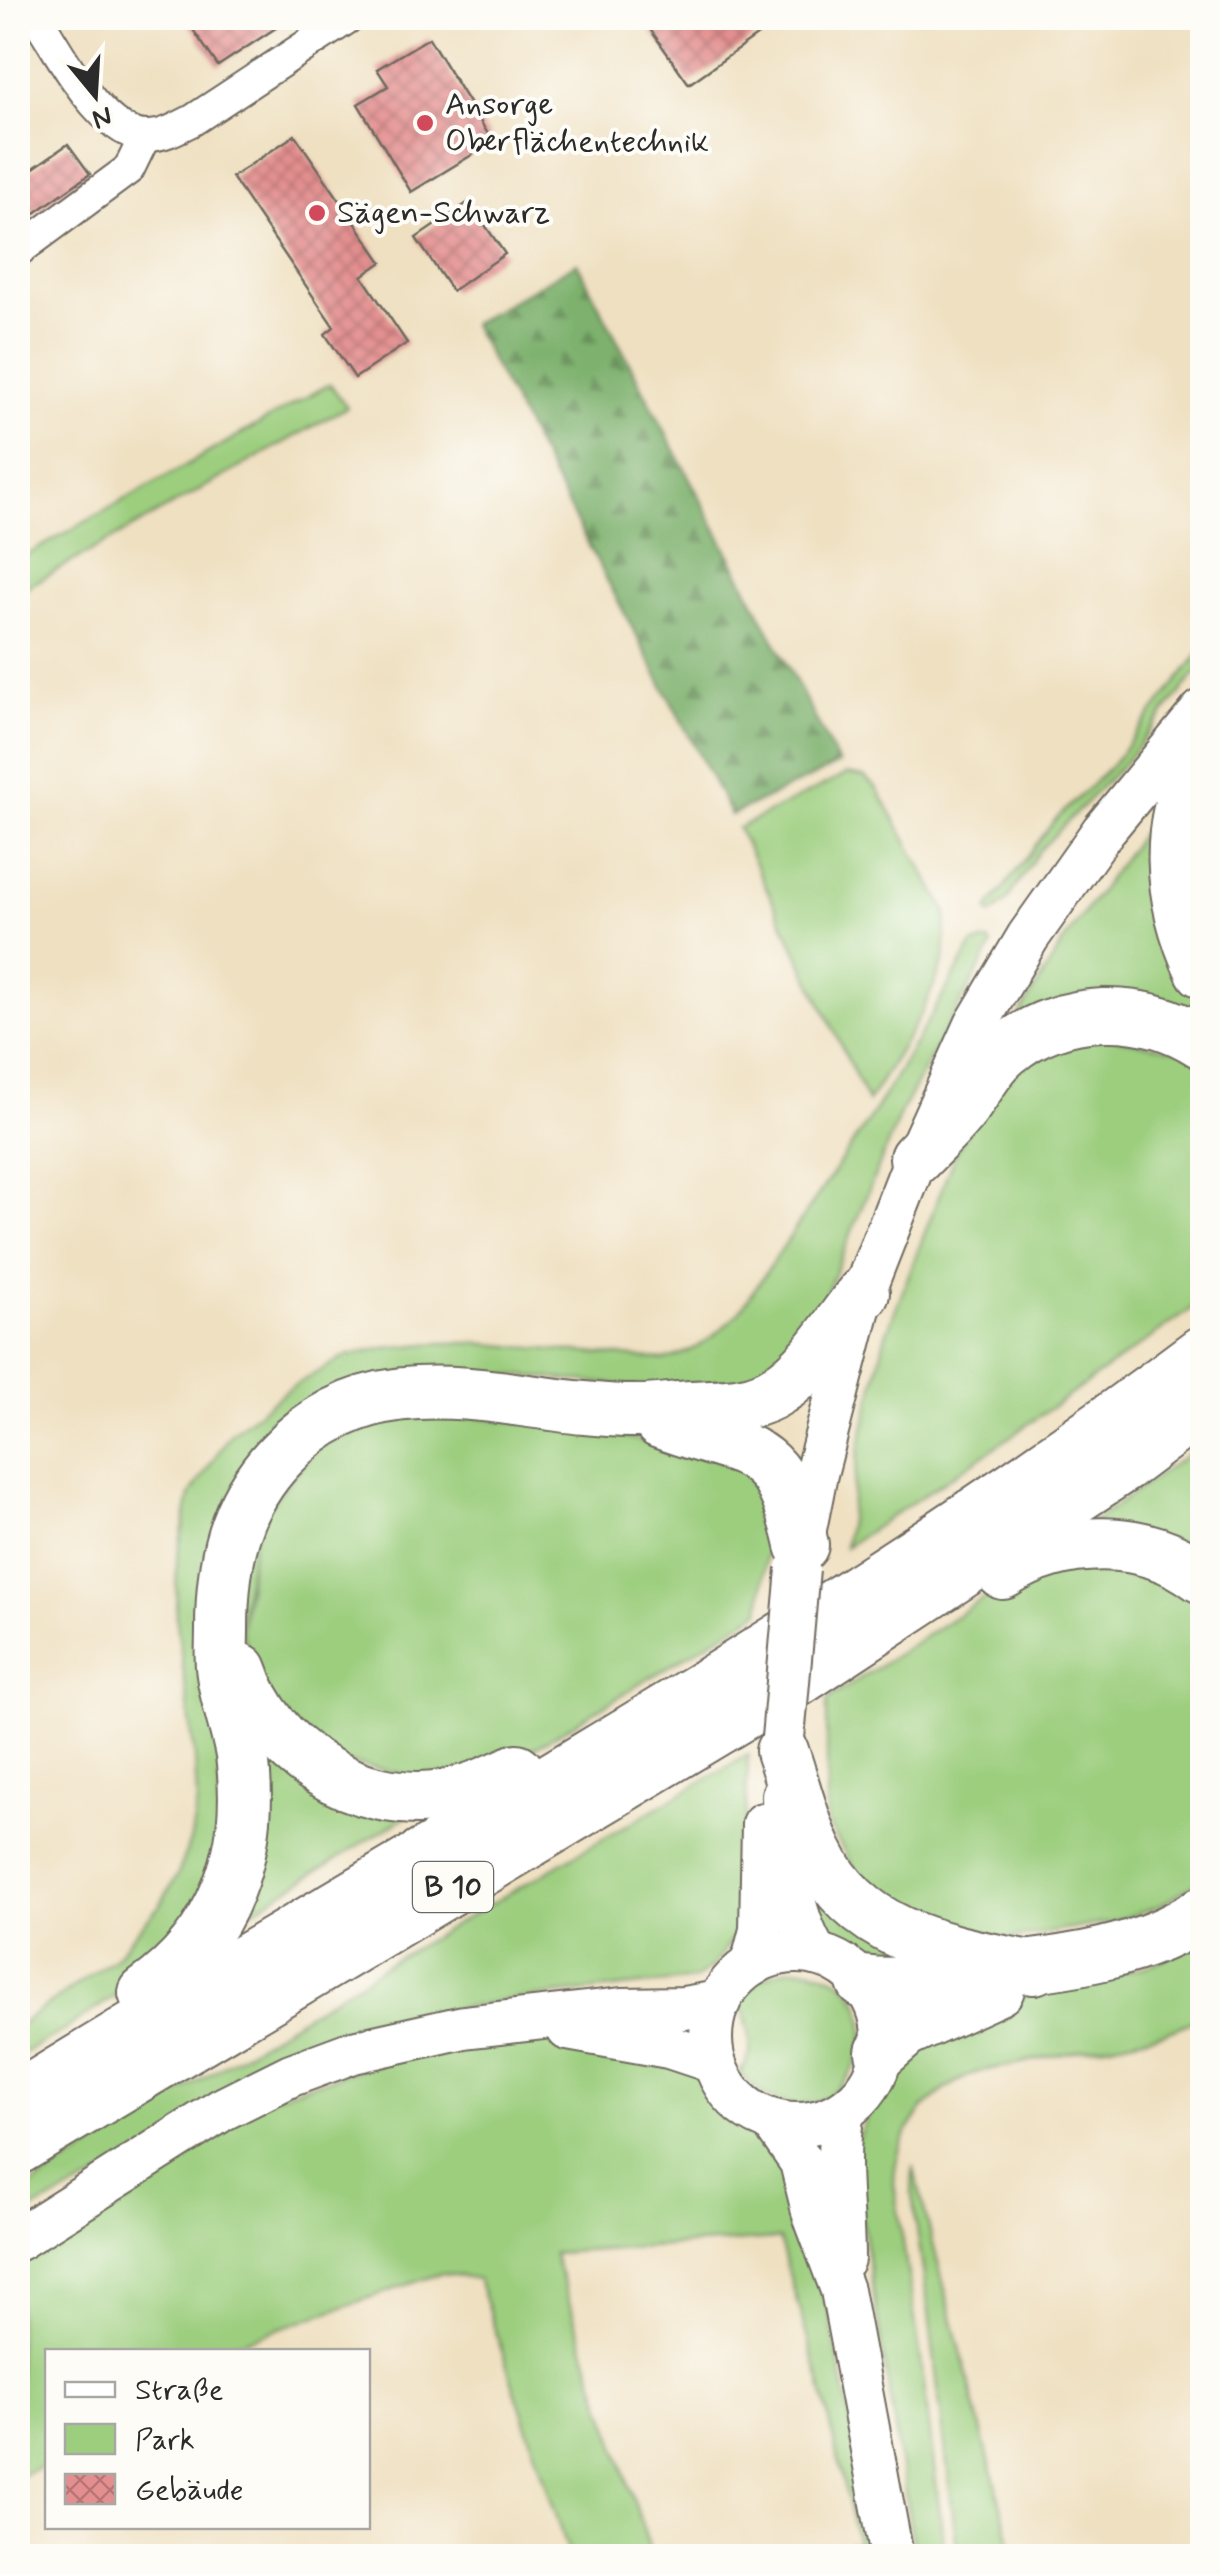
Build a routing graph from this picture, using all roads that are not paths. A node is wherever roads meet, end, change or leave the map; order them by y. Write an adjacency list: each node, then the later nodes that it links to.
1 (36, 18): 3 (street)
2 (348, 18): 3 (street)
3 (145, 136): 4 (street)
4 (18, 251)
5 (1202, 711): 9 (main road)
6 (1202, 750): 7 (highway)
7 (1202, 970)
8 (1202, 1042): 9 (highway)
9 (916, 1158): 10 (main road)
10 (864, 1293): 13 (highway); 14 (main road)
11 (1202, 1352): 18 (highway, B 10)
12 (1202, 1406): 16 (highway, B 10)
13 (631, 1412): 14 (highway); 17 (highway)
14 (800, 1557): 19 (main road, bridge)
15 (1202, 1577): 16 (highway)
16 (886, 1622): 33 (highway, B 10)
17 (222, 1626): 18 (highway); 29 (highway)
18 (631, 1729): 29 (highway, B 10)
19 (783, 1745): 21 (main road); 22 (main road); 23 (highway)
20 (1202, 1913): 23 (highway)
21 (816, 1954): 22 (main road); 24 (main road)
22 (752, 1964): 25 (main road)
23 (1034, 1968): 24 (highway); 27 (highway)
24 (863, 1982): 27 (main road)
25 (719, 2002): 26 (main road); 28 (main road)
26 (525, 2022): 28 (main road); 34 (main road)
27 (882, 2052): 31 (main road)
28 (714, 2062): 32 (main road)
29 (73, 2064): 30 (highway, B 10)
30 (18, 2098)
31 (843, 2112): 32 (main road); 35 (main road)
32 (773, 2122): 35 (main road)
33 (18, 2148)
34 (18, 2239)
35 (842, 2290): 36 (main road)
36 (892, 2556)

